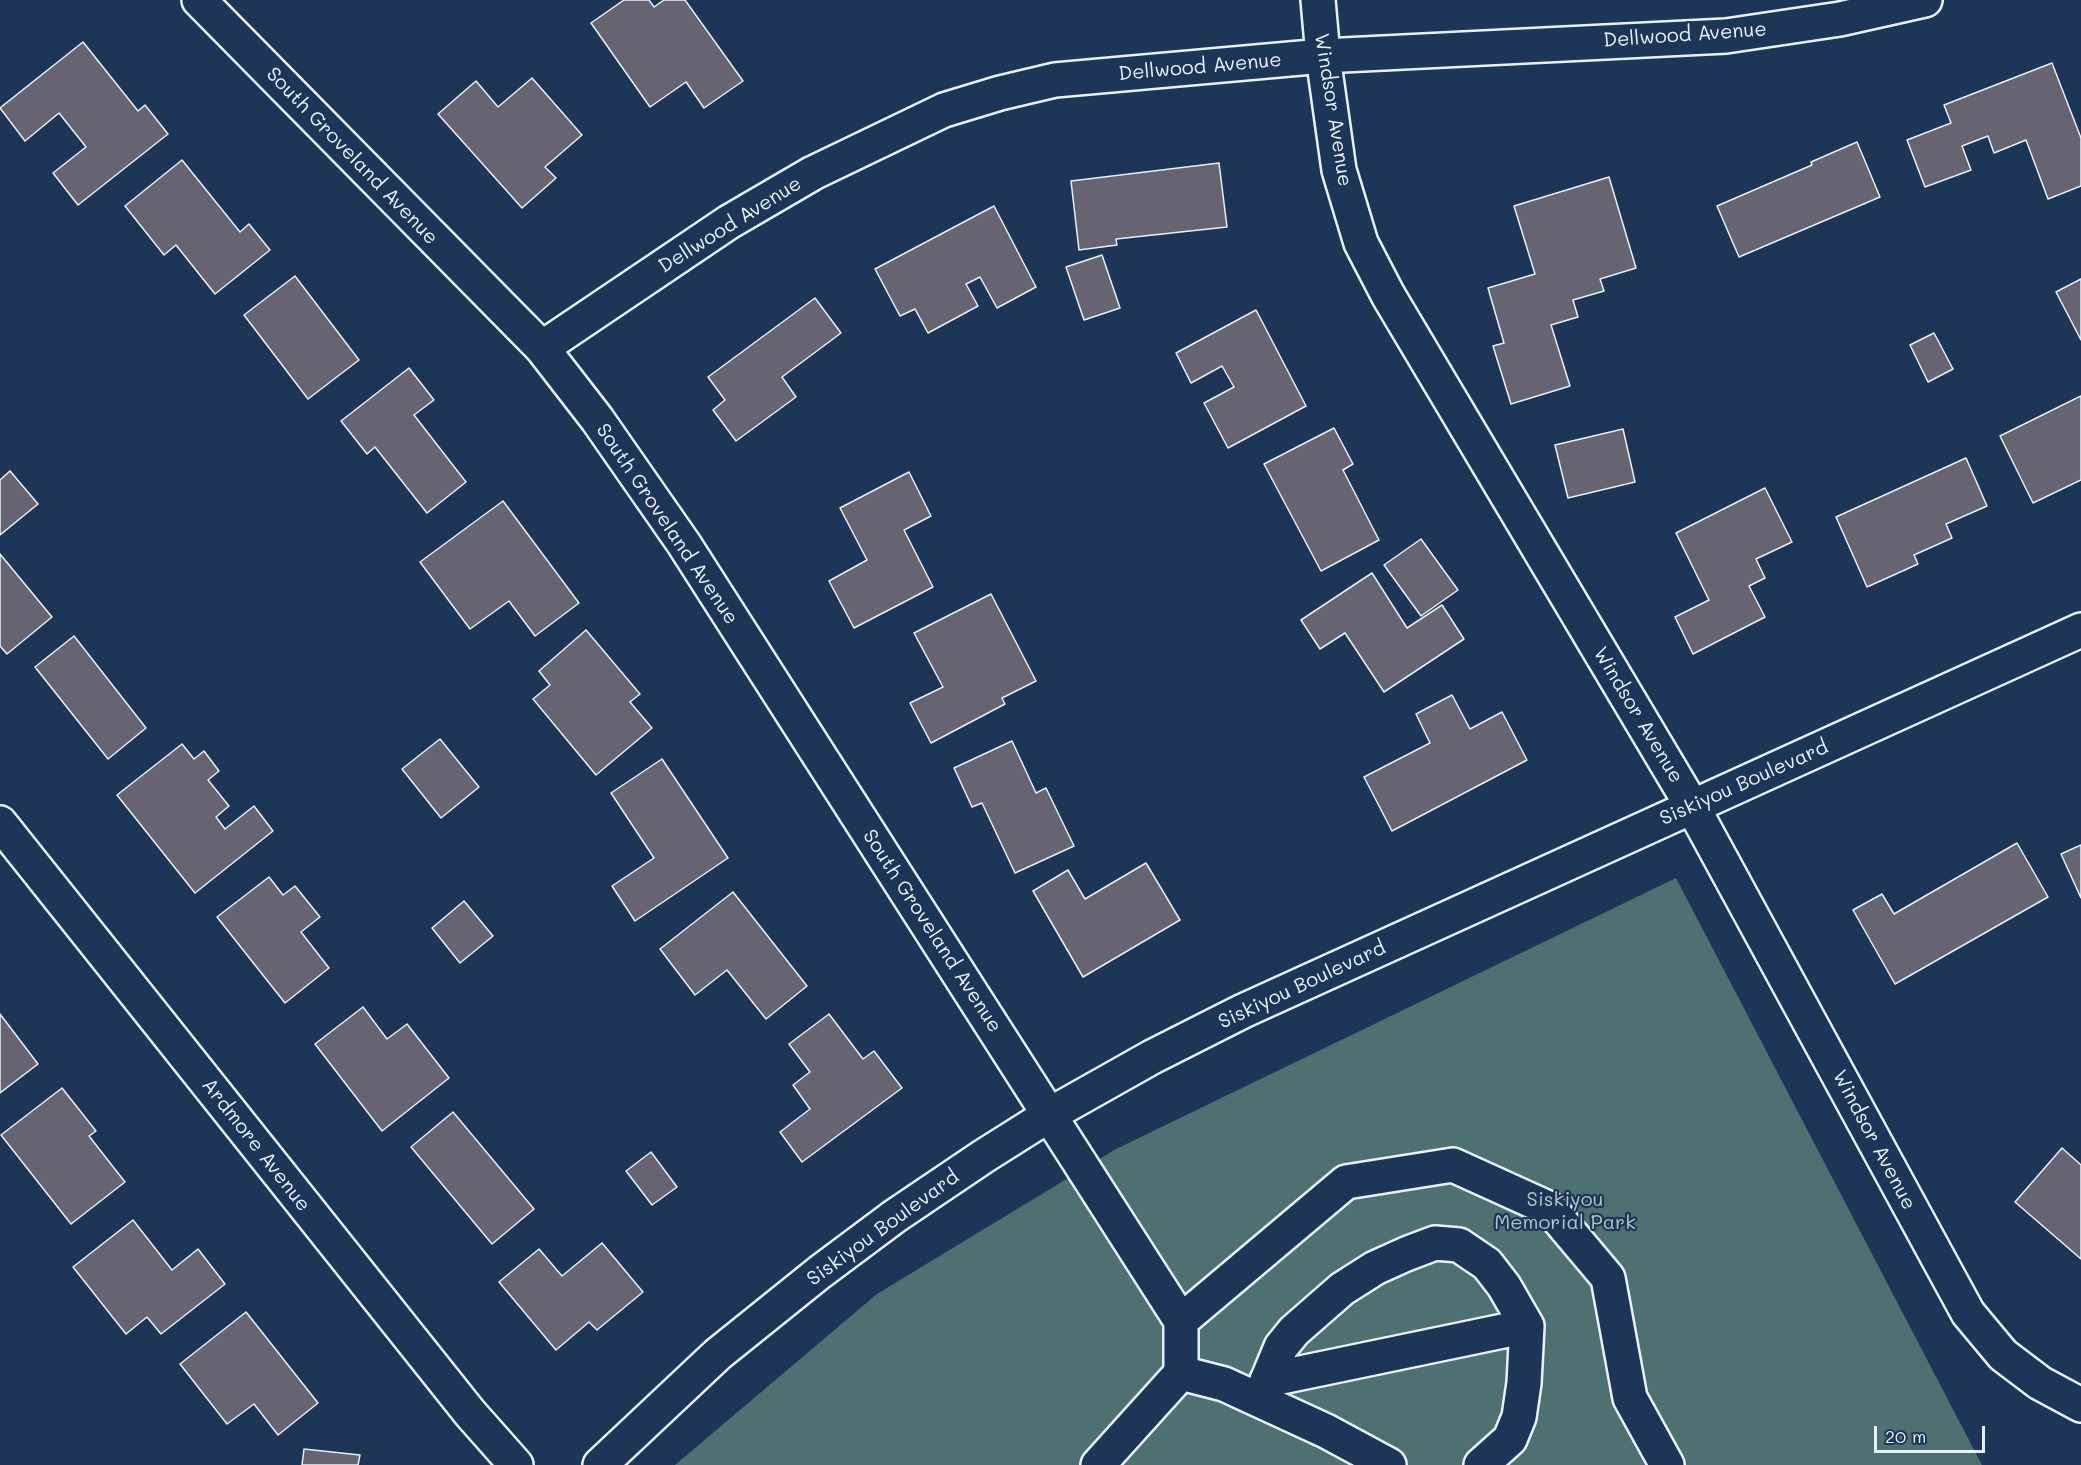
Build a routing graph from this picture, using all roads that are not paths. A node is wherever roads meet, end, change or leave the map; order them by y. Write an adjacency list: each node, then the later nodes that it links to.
1 (200, 0): 5 (street, South Groveland Avenue)
2 (1318, 0): 4 (street, Windsor Avenue)
3 (1925, 0): 4 (street, Dellwood Avenue)
4 (1323, 56): 5 (street, Dellwood Avenue); 7 (street, Windsor Avenue)
5 (542, 348): 9 (street, South Groveland Avenue)
6 (2081, 630): 7 (street, Siskiyou Boulevard)
7 (1692, 806): 9 (street, Siskiyou Boulevard); 14 (street, Windsor Avenue)
8 (0, 823): 15 (street, Ardmore Avenue)
9 (1049, 1115): 10 (street, South Groveland Avenue); 16 (street, Siskiyou Boulevard)
10 (1181, 1322): 12 (street); 20 (street)
11 (1527, 1326): 13 (street); 13 (street); 19 (street)
12 (1181, 1373): 13 (street); 17 (street)
13 (1263, 1390): 18 (street)
14 (2081, 1405)
15 (516, 1465)
16 (600, 1465)
17 (1098, 1465)
18 (1389, 1465)
19 (1481, 1465)
20 (1666, 1465)

